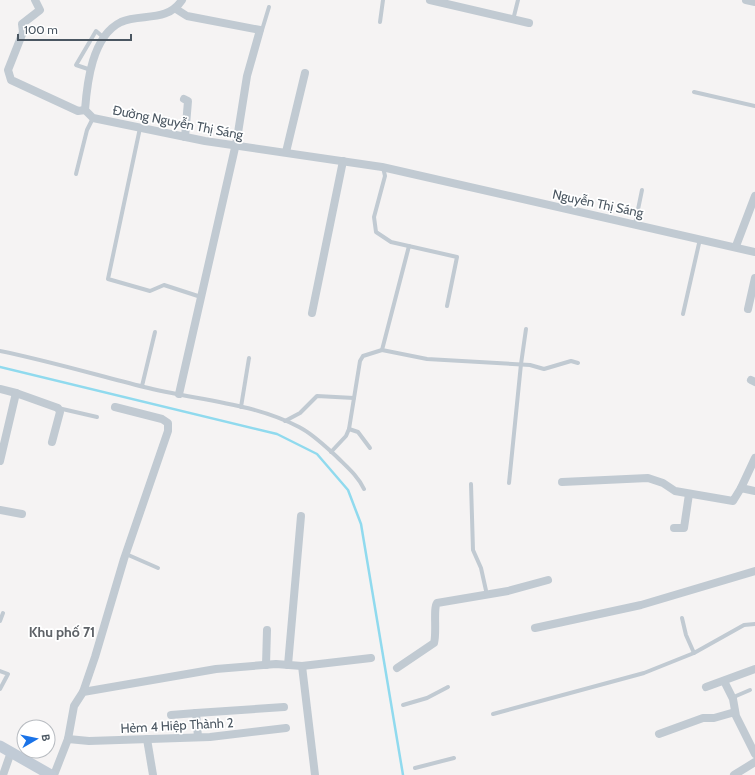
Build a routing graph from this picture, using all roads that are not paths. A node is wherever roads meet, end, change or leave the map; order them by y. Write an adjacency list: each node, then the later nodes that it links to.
1 (35, 0): 20 (street)
2 (182, 0): 9 (street)
3 (383, 0): 11 (lane)
4 (430, 0): 10 (street)
5 (518, 0): 10 (lane)
6 (746, 0): 7 (street)
7 (755, 2)
8 (269, 7): 13 (lane)
9 (176, 9): 13 (street); 14 (street)
10 (513, 20): 12 (street)
11 (380, 22)
12 (529, 23)
13 (260, 30): 24 (street)
14 (103, 37): 15 (street); 15 (lane)
15 (91, 70): 20 (street)
16 (305, 73): 25 (street)
17 (694, 92): 19 (lane)
18 (184, 99): 23 (street)
19 (755, 106)
20 (85, 110): 21 (street, Đường Nguyễn Thị Sáng)
21 (93, 118): 22 (street, Đường Nguyễn Thị Sáng); 28 (lane)
22 (140, 128): 23 (street, Đường Nguyễn Thị Sáng); 38 (lane)
23 (185, 137): 24 (street, Đường Nguyễn Thị Sáng)
24 (236, 146): 25 (street, Đường Nguyễn Thị Sáng); 38 (street)
25 (286, 152): 26 (street, Đường Nguyễn Thị Sáng)
26 (343, 161): 27 (street, Đường Nguyễn Thị Sáng); 41 (street)
27 (382, 167): 29 (street, Đường Nguyễn Thị Sáng); 34 (lane)
28 (76, 174)
29 (435, 179): 32 (street, Nguyễn Thị Sáng)
30 (642, 190): 32 (lane)
31 (755, 196): 35 (street)
32 (635, 224): 33 (street, Nguyễn Thị Sáng)
33 (700, 238): 35 (street, Nguyễn Thị Sáng); 42 (lane)
34 (409, 246): 39 (lane); 45 (lane)
35 (736, 246): 36 (street, Nguyễn Thị Sáng)
36 (755, 252)
37 (755, 278): 40 (street)
38 (201, 297): 53 (street)
39 (447, 306)
40 (748, 310)
41 (312, 314)
42 (683, 314)
43 (526, 329): 49 (lane)
44 (155, 332): 50 (lane)
45 (382, 350): 49 (lane); 54 (lane)
46 (0, 351): 50 (lane)
47 (249, 358): 56 (lane)
48 (578, 363): 49 (lane)
49 (521, 364): 67 (lane)
50 (142, 386): 53 (lane)
51 (0, 389): 52 (street)
52 (16, 393): 57 (street); 65 (street)
53 (180, 394): 56 (lane)
54 (354, 398): 59 (lane); 60 (lane)
55 (115, 407): 77 (street)
56 (241, 407): 59 (lane)
57 (58, 408): 58 (lane); 61 (street)
58 (97, 417)
59 (285, 421): 63 (lane)
60 (349, 429): 62 (lane); 63 (lane)
61 (52, 442)
62 (370, 448)
63 (331, 452): 70 (lane)
64 (755, 458): 69 (street)
65 (0, 461)
66 (562, 482): 72 (street)
67 (510, 483)
68 (471, 484): 81 (lane)
69 (741, 488): 71 (street); 72 (street)
70 (364, 489)
71 (755, 490)
72 (689, 494): 76 (street)
73 (0, 510): 74 (street)
74 (22, 514)
75 (301, 516): 91 (street)
76 (674, 528)
77 (126, 554): 78 (lane); 101 (street)
78 (158, 568)
79 (755, 571): 86 (street)
80 (548, 580): 81 (street)
81 (486, 595): 93 (street)
82 (3, 613): 84 (lane)
83 (682, 618): 88 (lane)
84 (0, 621)
85 (755, 624): 88 (lane)
86 (535, 628)
87 (267, 630): 90 (street)
88 (694, 653): 107 (lane)
89 (371, 658): 92 (street)
90 (266, 665): 91 (street); 101 (street)
91 (288, 665): 92 (street)
92 (302, 666): 124 (street)
93 (397, 668)
94 (755, 669): 96 (street)
95 (0, 671): 99 (lane)
96 (724, 681): 98 (street); 102 (street)
97 (448, 687): 103 (lane)
98 (706, 687)
99 (0, 689)
100 (750, 690): 102 (lane)
101 (83, 692): 113 (street)
102 (733, 699): 105 (street)
103 (404, 705)
104 (284, 707): 106 (street)
105 (735, 712): 110 (street); 116 (street)
106 (196, 713): 108 (street); 111 (street)
107 (493, 714)
108 (171, 715)
109 (286, 728): 111 (street, Hẻm 4 Hiệp Thành 2)
110 (659, 734)
111 (198, 737): 112 (street, Hẻm 4 Hiệp Thành 2)
112 (147, 738): 113 (street, Hẻm 4 Hiệp Thành 2); 123 (street)
113 (68, 739): 122 (street)
114 (0, 746): 115 (main road)
115 (12, 752): 120 (street); 121 (main road)
116 (755, 754)
117 (454, 758): 119 (lane)
118 (755, 762): 125 (street)
119 (415, 768)
120 (3, 775)
121 (51, 775)
122 (54, 775)
123 (153, 775)
124 (315, 775)
125 (734, 775)

